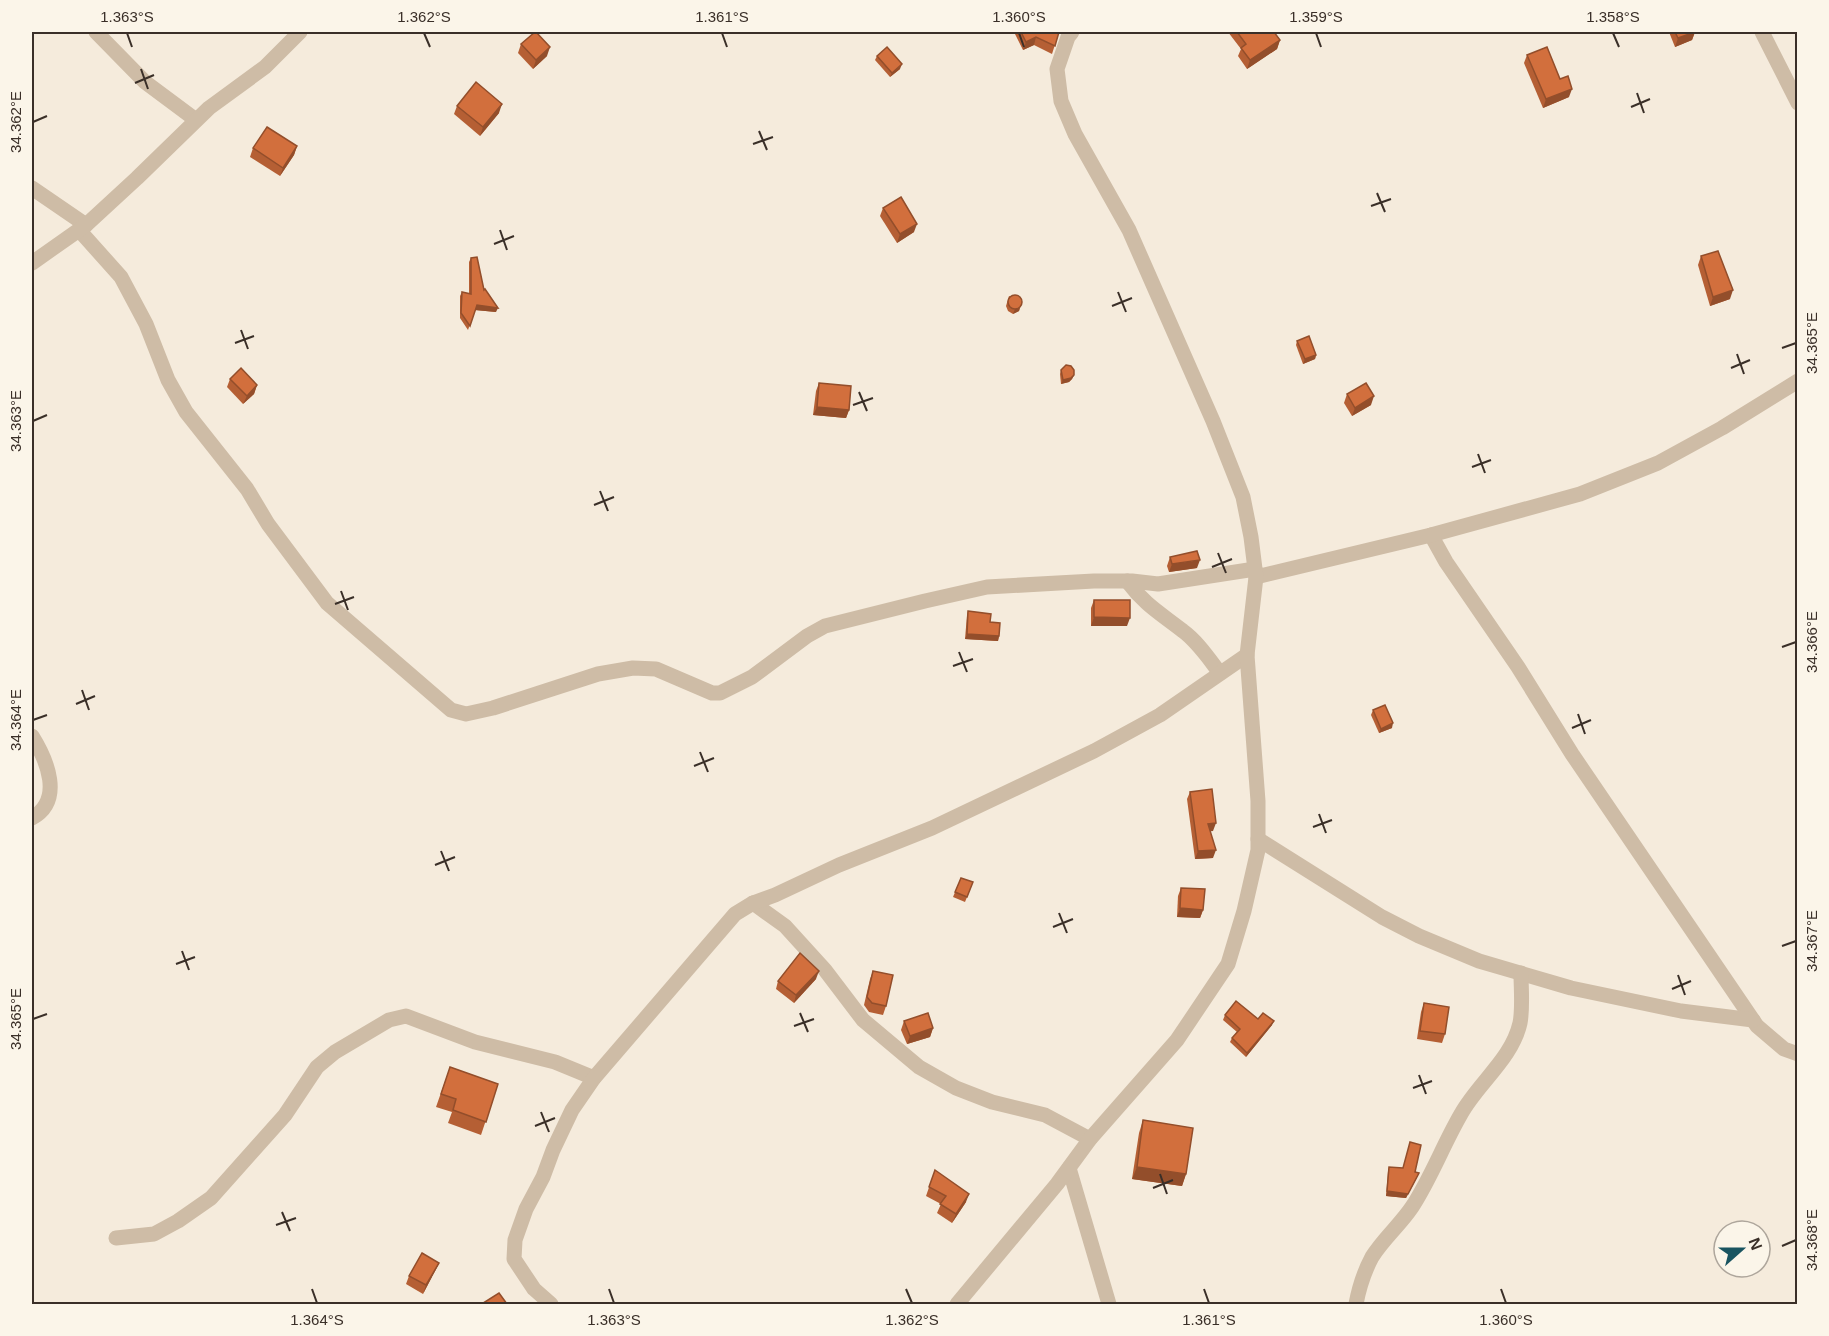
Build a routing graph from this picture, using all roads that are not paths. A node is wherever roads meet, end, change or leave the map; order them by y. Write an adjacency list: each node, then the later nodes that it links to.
1 (96, 32): 6 (street)
2 (300, 32): 6 (street)
3 (1072, 32): 12 (street)
4 (1762, 32): 5 (street)
5 (1797, 103)
6 (196, 120): 8 (street)
7 (32, 188): 8 (street)
8 (82, 227): 9 (street); 13 (street)
9 (32, 263)
10 (1797, 381): 11 (street)
11 (1431, 535): 12 (street); 21 (street)
12 (1255, 573): 13 (street); 14 (street)
13 (1127, 581): 15 (street)
14 (1247, 655): 15 (street); 18 (street)
15 (1220, 674): 19 (street)
16 (32, 736): 17 (street)
17 (32, 818)
18 (1258, 839): 20 (street); 24 (street)
19 (753, 903): 23 (street); 24 (street)
20 (1521, 973): 21 (street); 30 (street)
21 (1753, 1020): 22 (street)
22 (1797, 1054)
23 (594, 1078): 26 (street); 27 (street)
24 (1090, 1139): 25 (street)
25 (1069, 1168): 28 (street); 29 (street)
26 (116, 1238)
27 (551, 1305)
28 (957, 1305)
29 (1109, 1305)
30 (1356, 1305)

